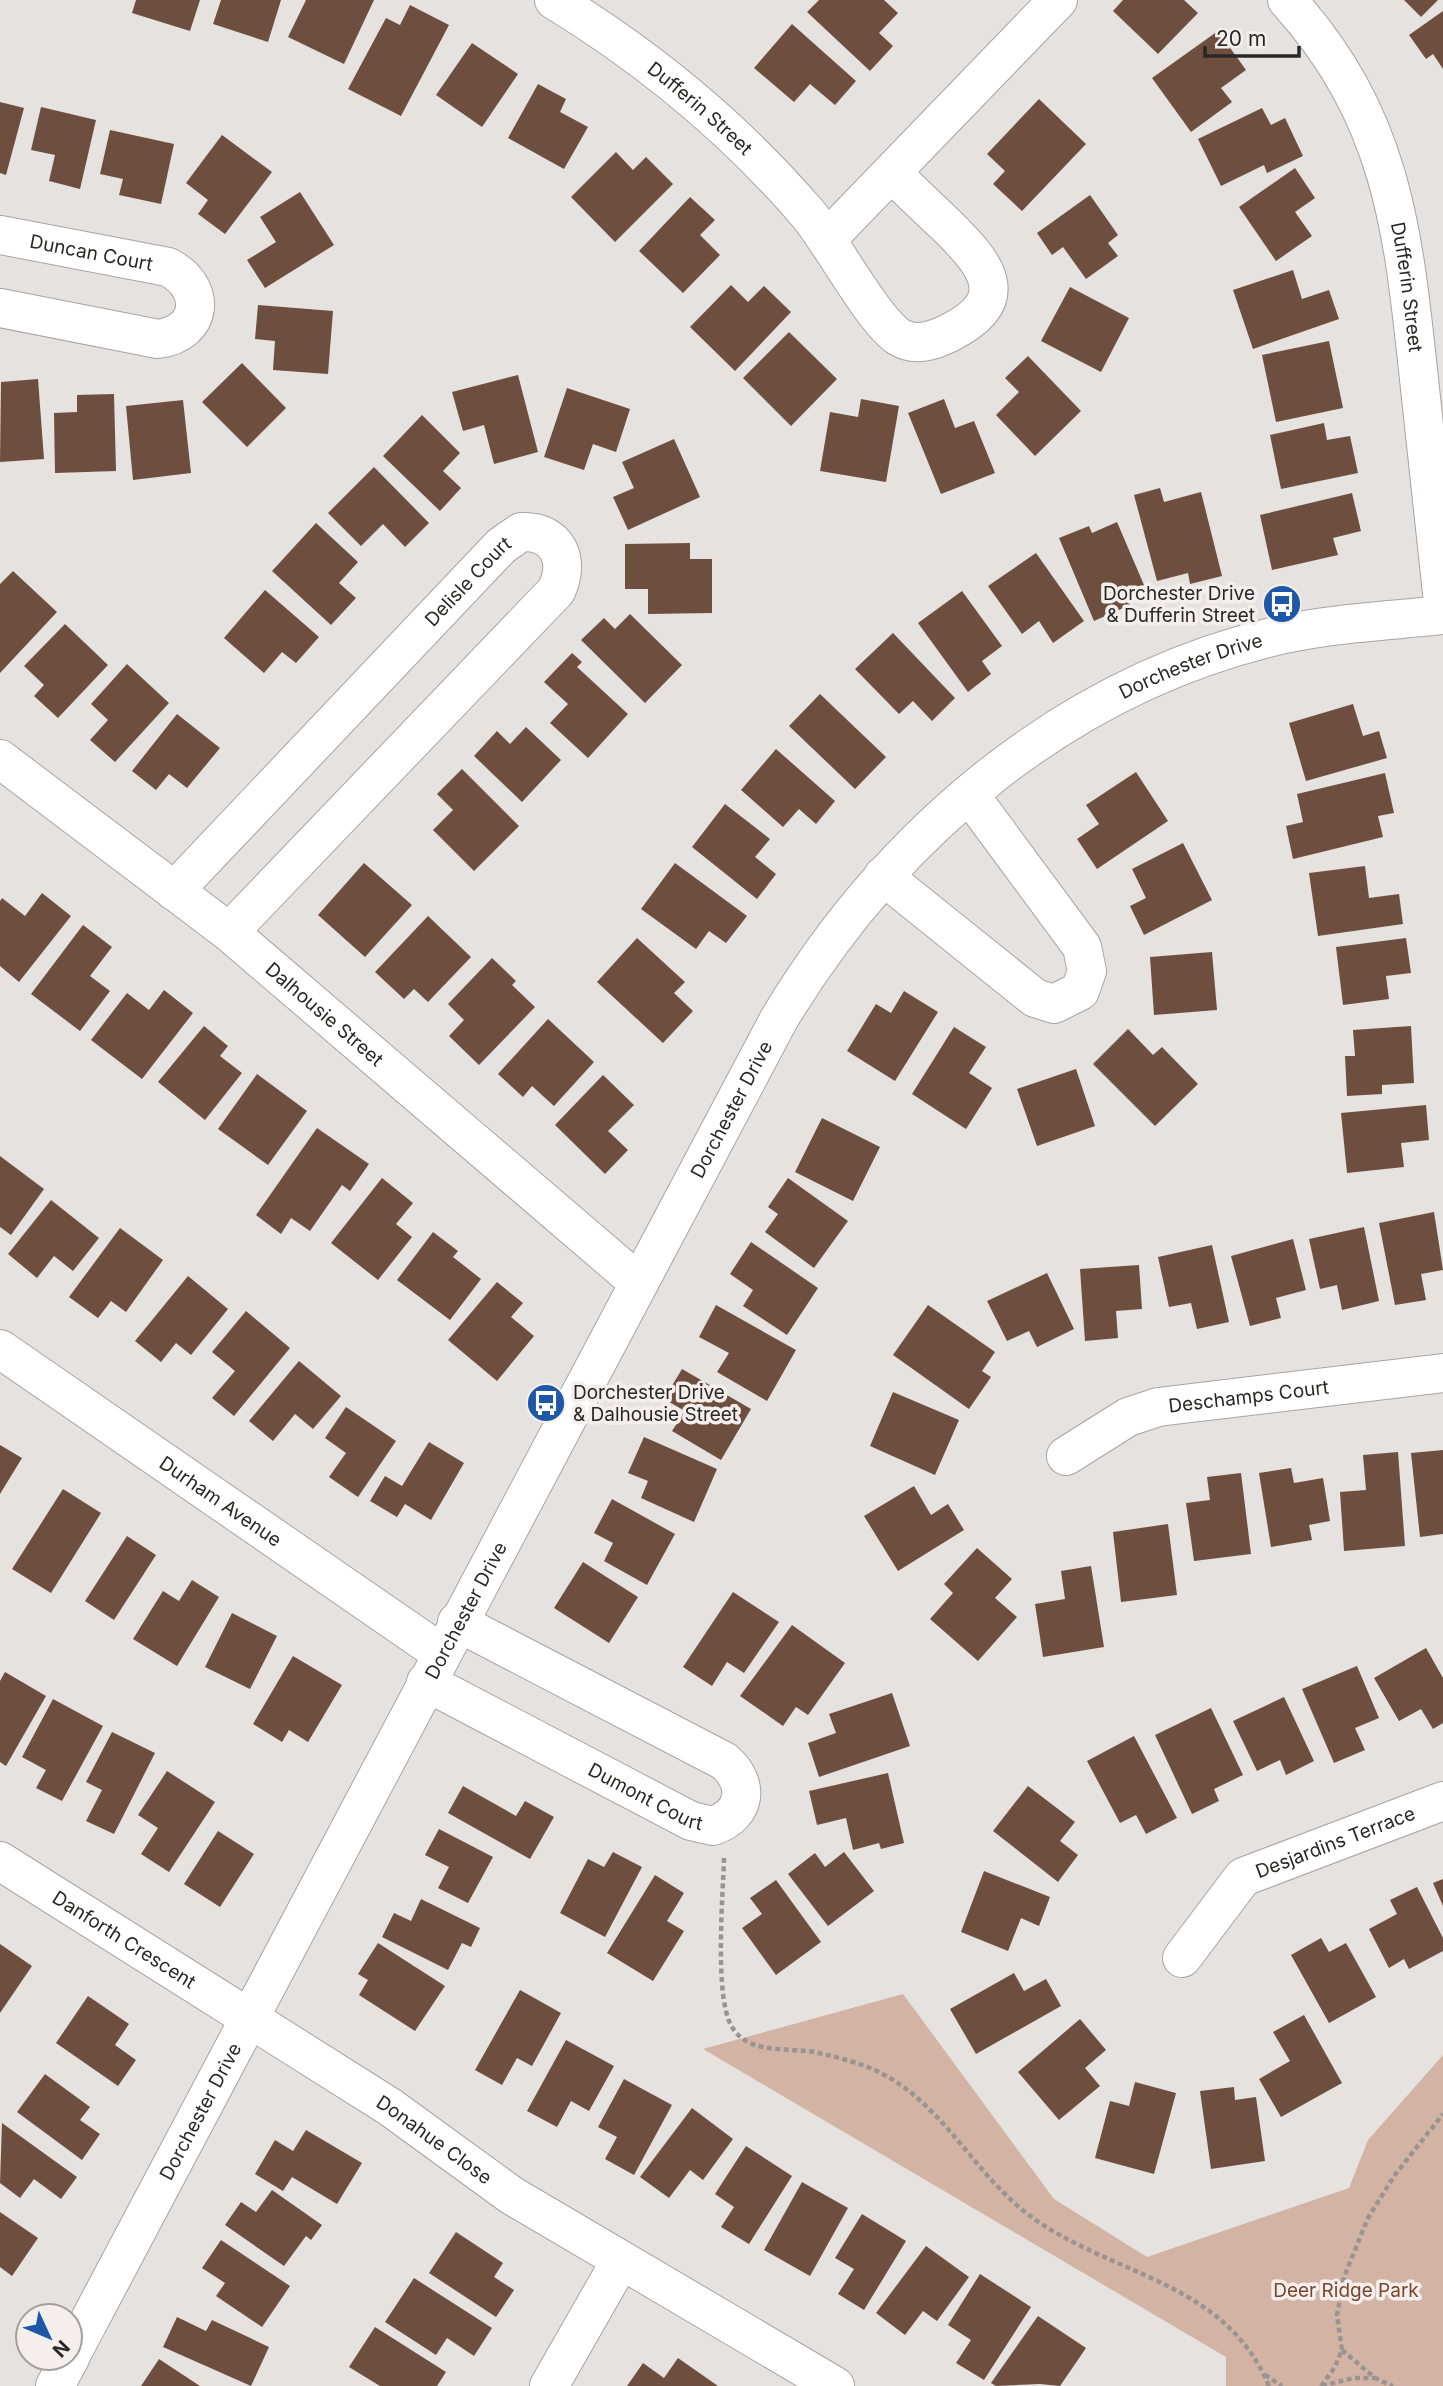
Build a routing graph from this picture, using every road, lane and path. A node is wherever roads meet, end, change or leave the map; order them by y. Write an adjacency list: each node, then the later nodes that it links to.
1 (554, 0): 6 (street, Dufferin Street)
2 (1058, 0): 4 (street)
3 (1287, 0): 8 (street, Dufferin Street)
4 (891, 173): 6 (street); 6 (street, Dufferin Street)
5 (0, 235): 7 (street, Duncan Court)
6 (828, 238)
7 (0, 308)
8 (1443, 602)
9 (1443, 615): 11 (street, Dorchester Drive)
10 (0, 759): 13 (street, Dalhousie Street)
11 (969, 794): 12 (street, Dorchester Drive); 12 (street)
12 (883, 876): 15 (street, Dorchester Drive)
13 (174, 891): 14 (street, Dalhousie Street); 14 (street, Delisle Court)
14 (229, 933): 15 (street, Dalhousie Street)
15 (639, 1283): 19 (street, Dorchester Drive)
16 (0, 1349): 19 (street, Durham Avenue)
17 (1443, 1373): 18 (street, Deschamps Court)
18 (1066, 1456)
19 (442, 1652): 21 (street, Dumont Court); 21 (street, Dumont Court); 24 (street, Dorchester Drive)
20 (1443, 1801): 23 (street, Desjardins Terrace)
21 (724, 1822): 29 (path)
22 (0, 1861): 24 (street, Danforth Crescent)
23 (1182, 1958)
24 (249, 2017): 26 (street, Donahue Close); 27 (street, Dorchester Drive)
25 (1443, 2114): 28 (path)
26 (621, 2260): 31 (street); 32 (street, Donahue Close)
27 (84, 2331)
28 (1342, 2350): 30 (path); 35 (path)
29 (1264, 2375): 33 (path); 34 (path)
30 (1375, 2378): 35 (path); 36 (path)
31 (549, 2386)
32 (835, 2386)
33 (1269, 2386)
34 (1282, 2386)
35 (1321, 2386)
36 (1393, 2386)

